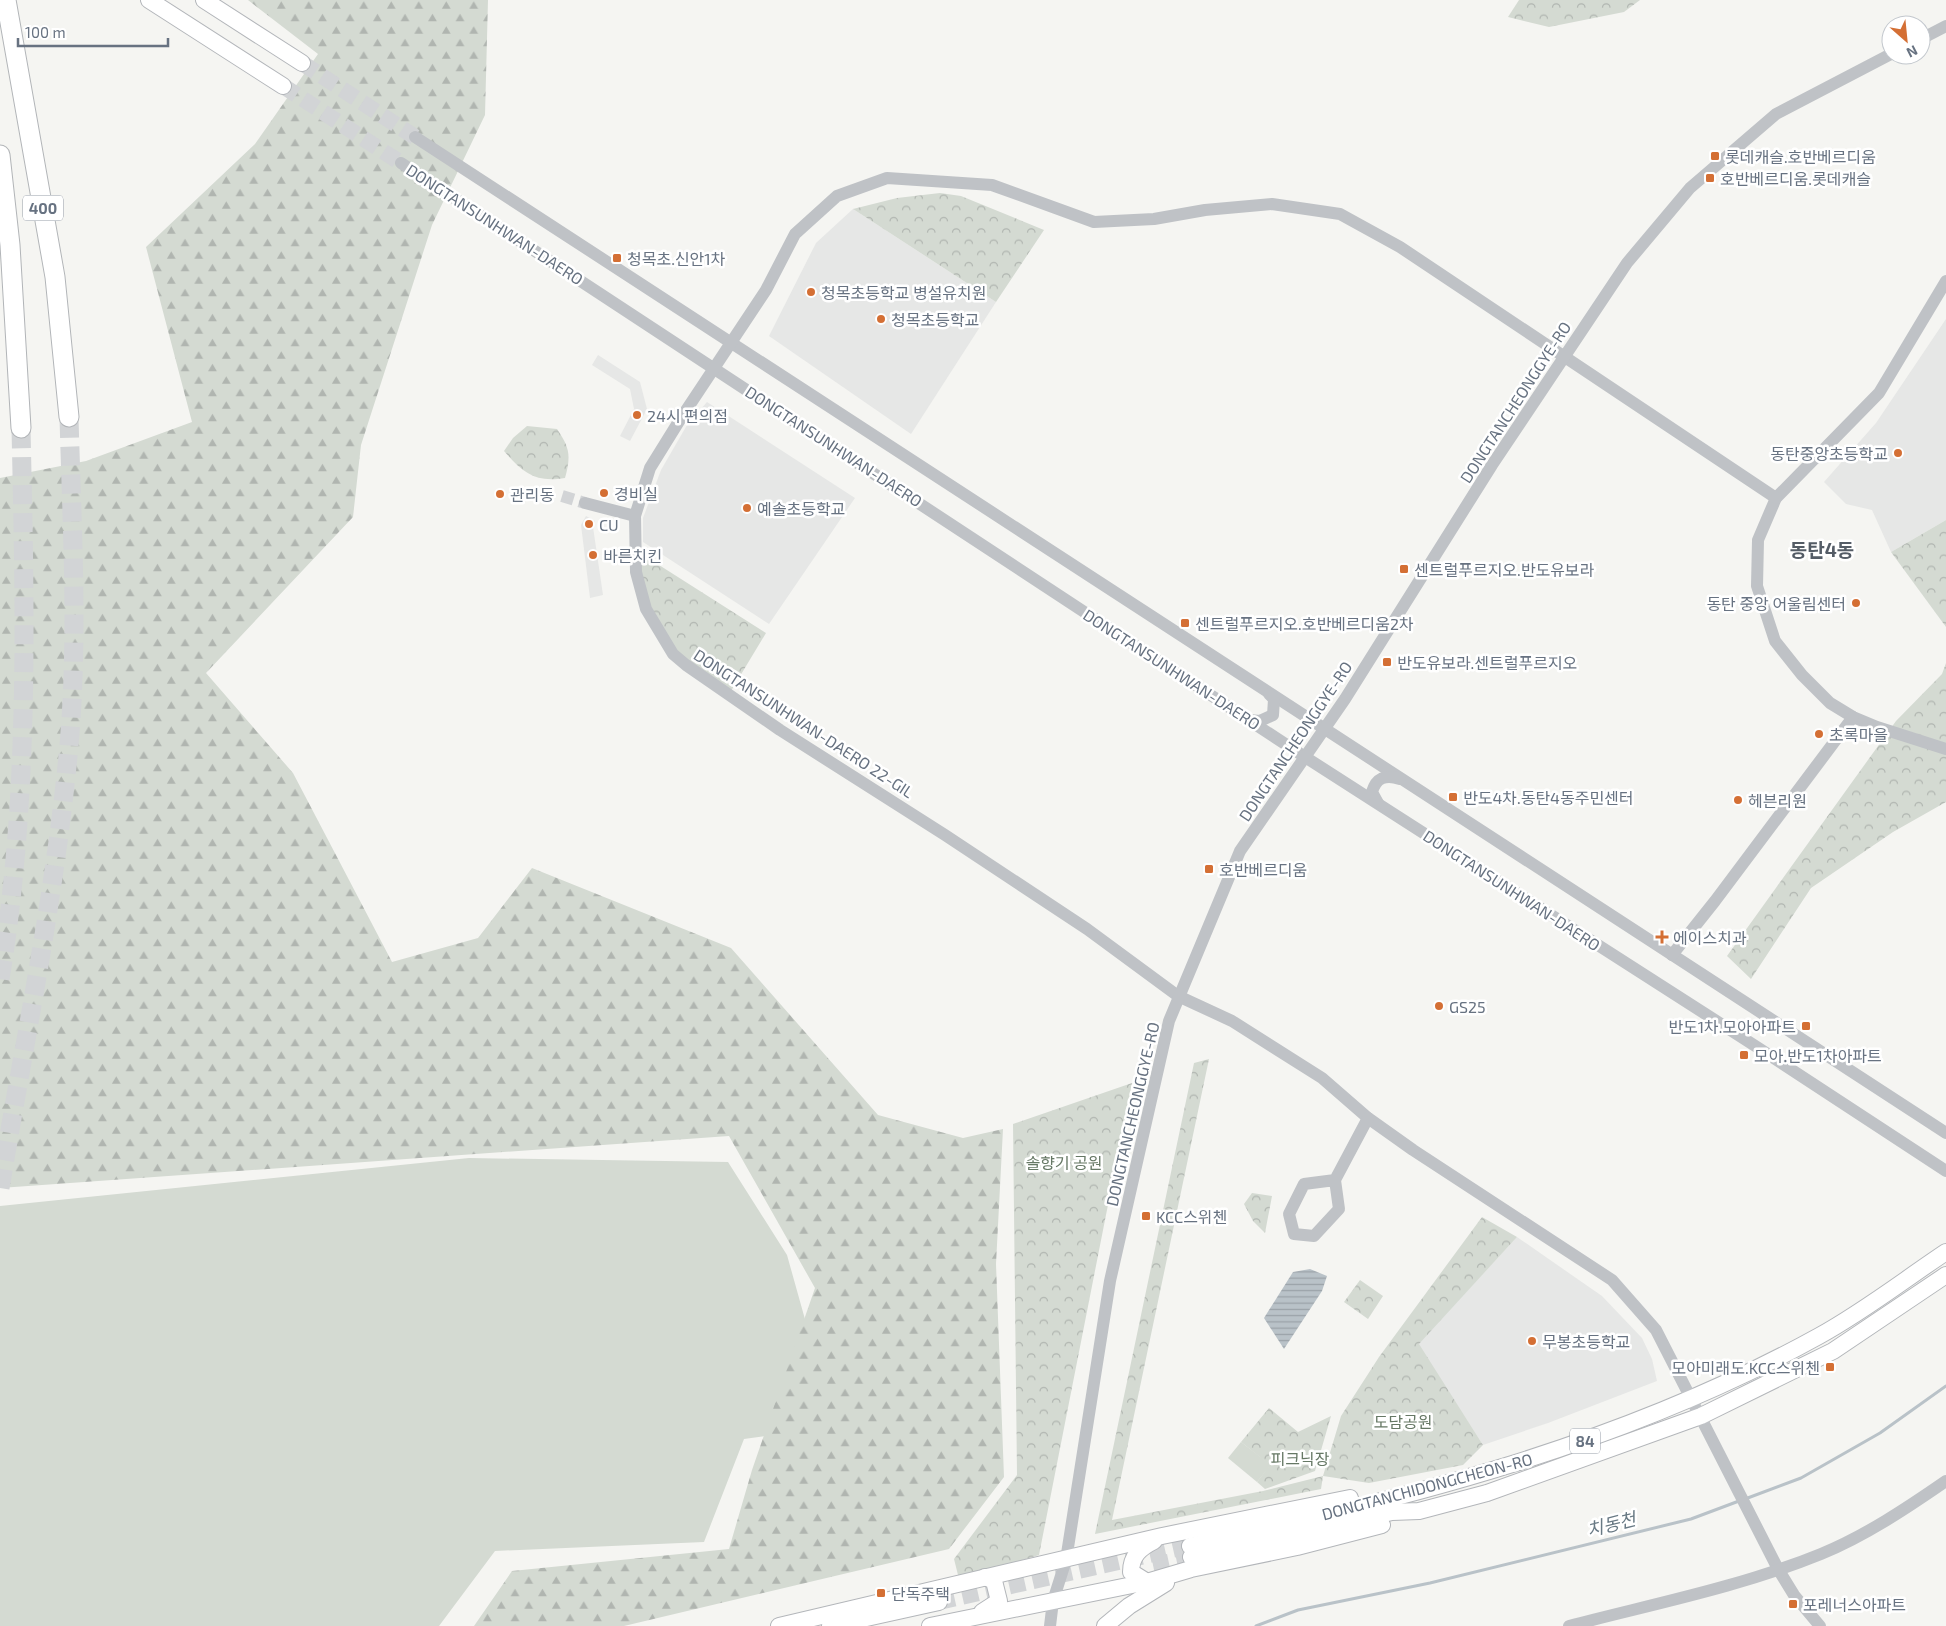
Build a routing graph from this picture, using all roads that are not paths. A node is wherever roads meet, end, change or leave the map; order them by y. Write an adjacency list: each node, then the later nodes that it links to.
1 (6, 0): 16 (highway, 400)
2 (149, 0): 8 (main road)
3 (204, 0): 7 (main road)
4 (1946, 26): 5 (street)
5 (1931, 34)
6 (1881, 59): 14 (street, DONGTANCHEONGGYE-RO)
7 (302, 63)
8 (283, 86)
9 (415, 137): 13 (street, DONGTANSUNHWAN-DAERO)
10 (0, 155): 17 (highway, 400)
11 (401, 162): 15 (street, DONGTANSUNHWAN-DAERO)
12 (1946, 282): 18 (street)
13 (731, 343): 14 (street, DONGTANSUNHWAN-DAERO 22-GIL); 15 (street, DONGTANSUNHWAN-DAERO 22-GIL); 21 (street, DONGTANSUNHWAN-DAERO)
14 (1564, 356): 18 (street, DONGTANSUNHWAN-DAERO 22-GIL); 24 (street, DONGTANCHEONGGYE-RO)
15 (715, 368): 20 (street, DONGTANSUNHWAN-DAERO 22-GIL); 23 (street, DONGTANSUNHWAN-DAERO)
16 (69, 417)
17 (21, 428)
18 (1776, 498): 22 (street)
19 (585, 503): 20 (street)
20 (635, 516): 30 (street, DONGTANSUNHWAN-DAERO 22-GIL)
21 (1266, 691): 23 (street); 24 (street, DONGTANSUNHWAN-DAERO)
22 (1853, 717): 25 (street); 29 (street)
23 (1249, 720): 26 (street, DONGTANSUNHWAN-DAERO)
24 (1325, 729): 26 (street, DONGTANCHEONGGYE-RO); 27 (street, DONGTANSUNHWAN-DAERO)
25 (1946, 749)
26 (1305, 757): 28 (street, DONGTANSUNHWAN-DAERO); 30 (street, DONGTANCHEONGGYE-RO)
27 (1402, 779): 28 (street); 29 (street, DONGTANSUNHWAN-DAERO)
28 (1381, 806): 33 (street, DONGTANSUNHWAN-DAERO)
29 (1672, 954): 32 (street, DONGTANSUNHWAN-DAERO)
30 (1178, 996): 31 (street, DONGTANSUNHWAN-DAERO 22-GIL); 43 (street, DONGTANCHEONGGYE-RO)
31 (1368, 1118): 34 (street); 37 (street, DONGTANSUNHWAN-DAERO 22-GIL)
32 (1946, 1133)
33 (1943, 1166)
34 (1335, 1180): 34 (street)
35 (1946, 1252): 37 (main road, DONGTANCHIDONGCHEON-RO / 84)
36 (1946, 1275): 38 (main road, DONGTANCHIDONGCHEON-RO / 84)
37 (1692, 1399): 38 (street, DONGTANSUNHWAN-DAERO 22-GIL); 40 (main road, DONGTANCHIDONGCHEON-RO / 84)
38 (1701, 1416): 42 (main road, DONGTANCHIDONGCHEON-RO / 84); 44 (street, DONGTANSUNHWAN-DAERO 22-GIL)
39 (1946, 1482): 44 (street)
40 (1414, 1491): 41 (main road); 42 (main road, DONGTANCHIDONGCHEON-RO / 84)
41 (1162, 1536): 43 (main road); 46 (main road)
42 (1191, 1557): 46 (main road); 54 (main road)
43 (1066, 1560): 45 (main road); 47 (street, DONGTANCHEONGGYE-RO)
44 (1778, 1569): 55 (street); 56 (street, DONGTANSUNHWAN-DAERO 22-GIL)
45 (985, 1577): 48 (main road); 49 (main road)
46 (1147, 1582): 47 (main road)
47 (1053, 1601): 48 (main road); 53 (street, DONGTANCHEONGGYE-RO)
48 (976, 1616): 52 (main road)
49 (779, 1626)
50 (830, 1626): 51 (main road)
51 (881, 1626)
52 (930, 1626)
53 (1050, 1626)
54 (1105, 1626)
55 (1569, 1626)
56 (1820, 1626)

